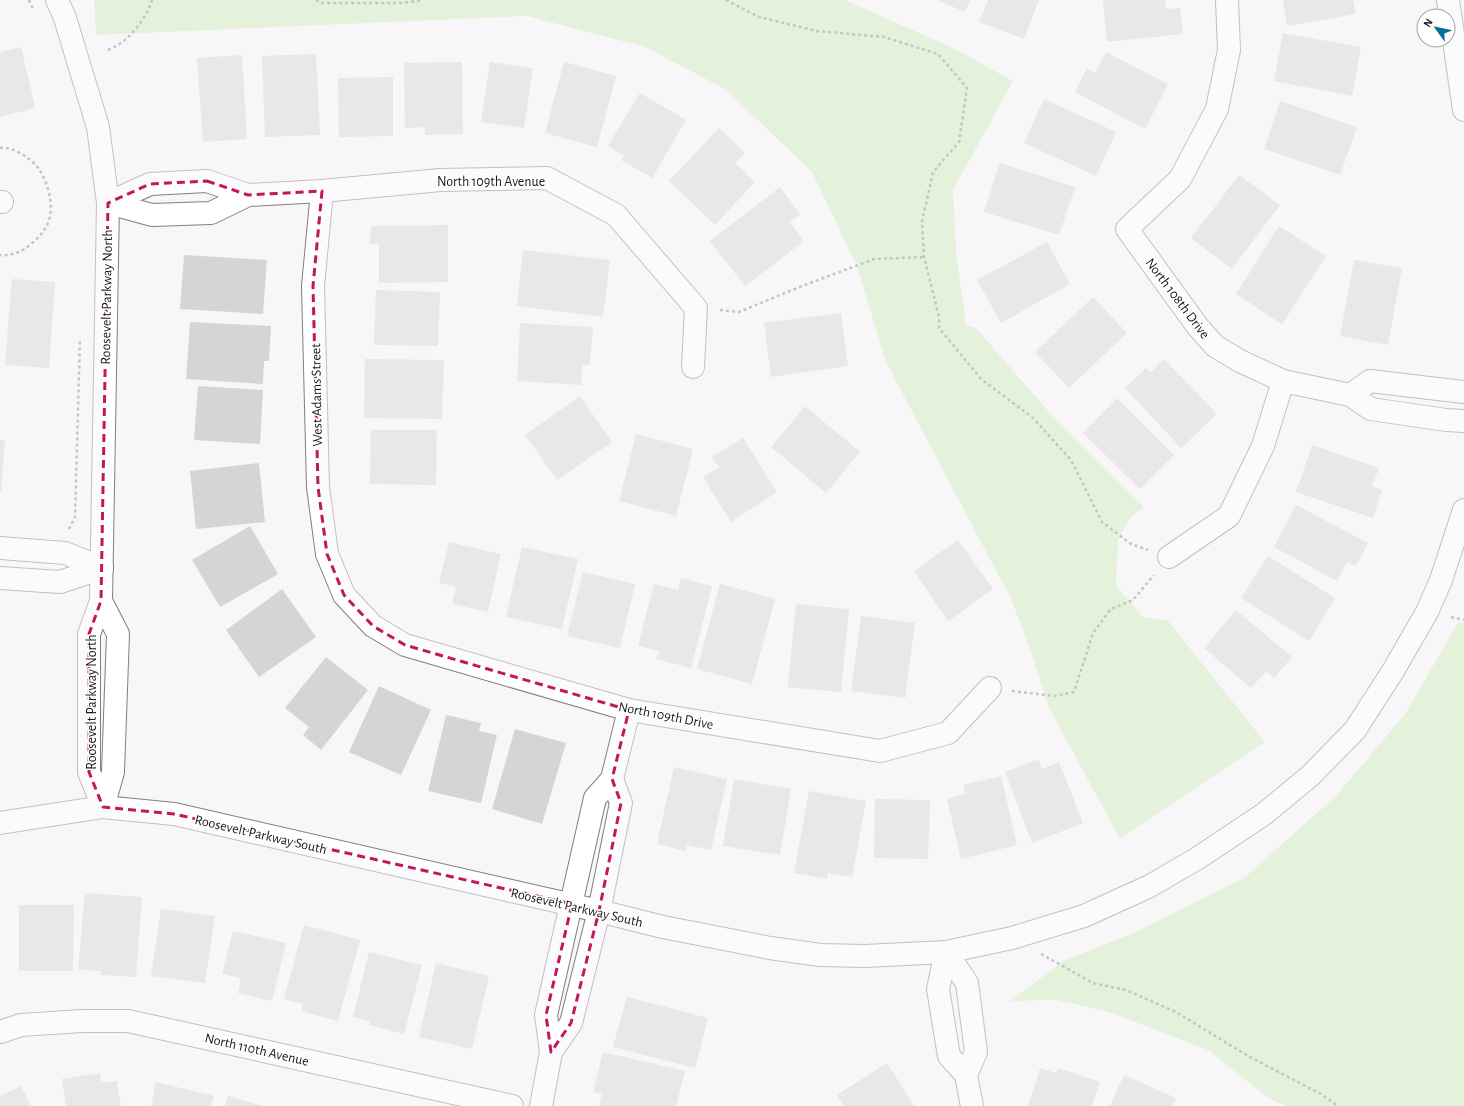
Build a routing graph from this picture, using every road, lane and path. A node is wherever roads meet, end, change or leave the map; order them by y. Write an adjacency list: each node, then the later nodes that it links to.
1 (29, 0): 9 (path)
2 (57, 0): 15 (street, Roosevelt Parkway North)
3 (152, 0): 10 (path)
4 (316, 0): 5 (path)
5 (422, 0)
6 (726, 0): 17 (path)
7 (1227, 0): 21 (street, North 108th Drive)
8 (1448, 0): 11 (street)
9 (35, 12)
10 (108, 50)
11 (1464, 110)
12 (0, 148): 16 (path)
13 (322, 191): 14 (street, North 109th Avenue); 18 (street, North 109th Avenue); 31 (street, West Adams Street)
14 (248, 195): 15 (street, North 109th Avenue); 15 (street, North 109th Avenue)
15 (108, 203): 29 (street, Roosevelt Parkway North)
16 (0, 255)
17 (924, 257): 18 (path); 28 (path)
18 (696, 308): 20 (street)
19 (80, 334): 26 (path)
20 (692, 367)
21 (1283, 381): 23 (street, North 108th Drive); 28 (street)
22 (1464, 392): 23 (street)
23 (1350, 395): 24 (street, North 108th Drive)
24 (1464, 421)
25 (1464, 510): 40 (street, Roosevelt Parkway South)
26 (64, 532)
27 (0, 548): 29 (street)
28 (1169, 558): 33 (path)
29 (102, 568): 30 (street); 32 (street, Roosevelt Parkway North)
30 (0, 578)
31 (344, 595): 34 (street, North 109th Drive)
32 (101, 601): 36 (street, Roosevelt Parkway North); 36 (street, Roosevelt Parkway North)
33 (990, 688): 34 (street, North 109th Drive)
34 (629, 710): 35 (street)
35 (612, 779): 38 (street); 39 (street)
36 (103, 807): 37 (street, Roosevelt Parkway South); 38 (street, Roosevelt Parkway South)
37 (0, 823)
38 (572, 904): 39 (street, Roosevelt Parkway South); 43 (street)
39 (599, 911): 41 (street, Roosevelt Parkway South); 43 (street)
40 (1012, 938): 41 (street, Roosevelt Parkway South); 48 (path)
41 (946, 952): 44 (street); 44 (street)
42 (0, 1032): 45 (street, North 110th Avenue)
43 (551, 1052): 46 (street)
44 (966, 1075): 47 (street)
45 (512, 1106)
46 (541, 1106)
47 (972, 1106)
48 (1338, 1106)

